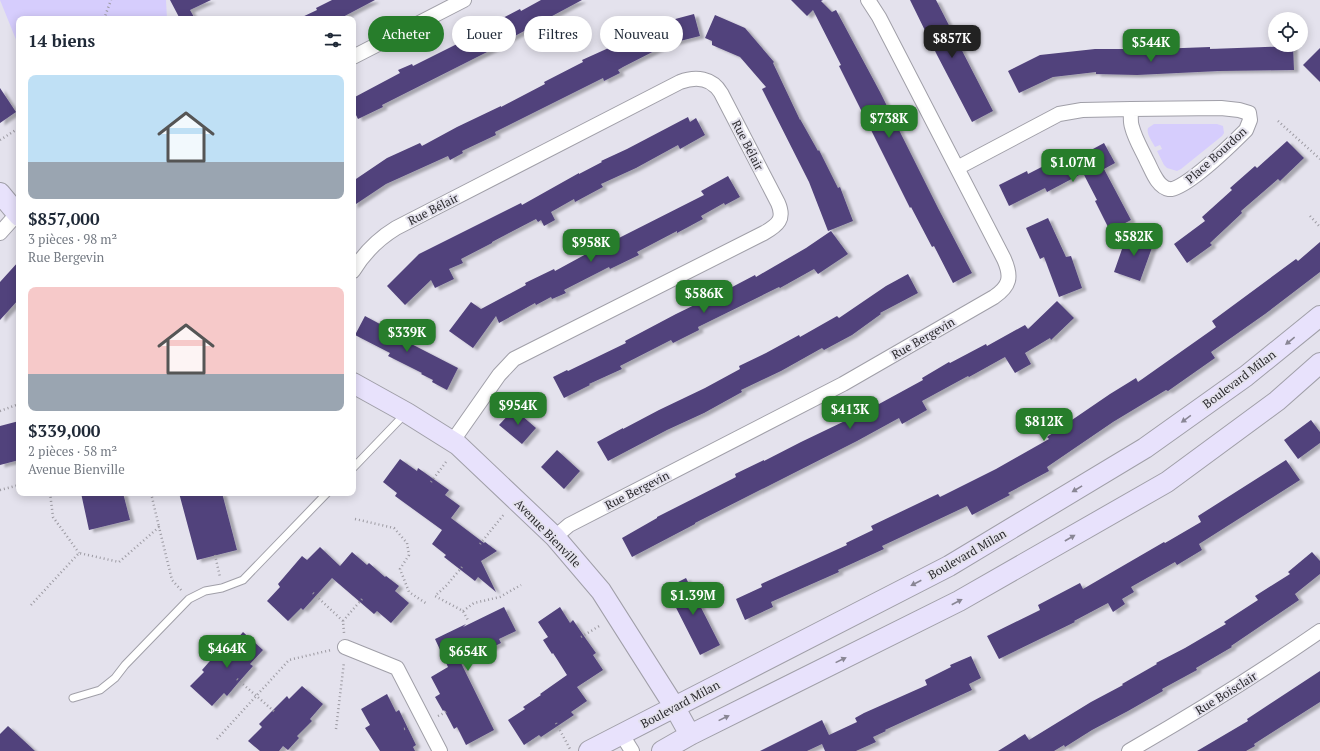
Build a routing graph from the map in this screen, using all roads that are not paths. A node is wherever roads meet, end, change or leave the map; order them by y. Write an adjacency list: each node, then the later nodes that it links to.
1 (464, 0): 3 (street)
2 (868, 0): 5 (street, Rue Bergevin)
3 (356, 55)
4 (1131, 109): 4 (street, Place Bourdon); 5 (street, Place Bourdon)
5 (957, 168): 18 (street, Rue Bergevin)
6 (0, 193): 7 (main road)
7 (16, 213)
8 (16, 217): 9 (street)
9 (0, 233)
10 (356, 267): 15 (street, Rue Bélair)
11 (1320, 316): 22 (main road, Boulevard Milan, one-way to 22)
12 (1320, 363): 23 (main road, one-way to 12)
13 (356, 385): 14 (main road, Avenue Bienville)
14 (407, 413): 15 (main road, Avenue Bienville); 16 (lane)
15 (452, 442): 18 (main road, Avenue Bienville)
16 (356, 465)
17 (324, 496): 21 (lane)
18 (555, 537): 22 (main road, Avenue Bienville)
19 (1320, 631): 28 (street, Rue Boisclair)
20 (345, 647): 25 (street)
21 (73, 698)
22 (674, 706): 23 (main road, Avenue Bienville); 24 (main road, Boulevard Milan)
23 (690, 735): 27 (main road)
24 (627, 743): 26 (main road, Boulevard Milan)
25 (440, 751)
26 (589, 751)
27 (662, 751)
28 (1129, 751)

